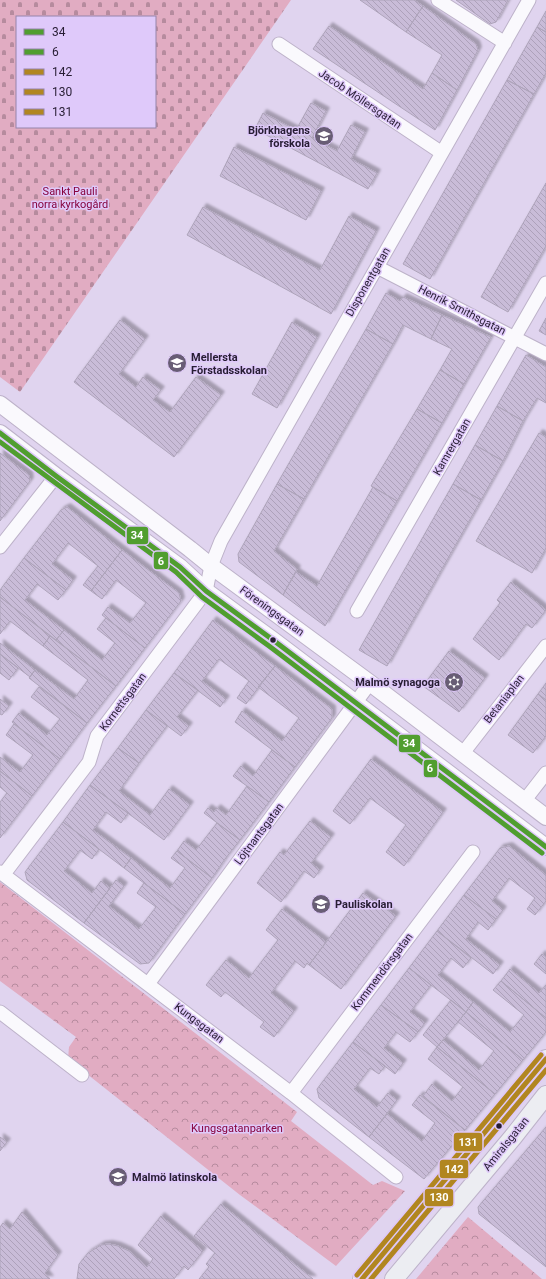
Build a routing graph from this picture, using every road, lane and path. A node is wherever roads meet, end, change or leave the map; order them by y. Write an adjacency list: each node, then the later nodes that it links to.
1 (438, 0): 3 (street)
2 (529, 0): 3 (street, Disponentgatan)
3 (505, 43): 5 (street, Disponentgatan)
4 (279, 44): 5 (street, Jacob Möllersgatan)
5 (442, 153): 6 (street, Disponentgatan)
6 (377, 267): 8 (street, Henrik Smithsgatan); 14 (street, Disponentgatan)
7 (546, 283): 8 (street, Kamrergatan)
8 (515, 337): 9 (street, Henrik Smithsgatan); 16 (street, Kamrergatan)
9 (546, 354)
10 (0, 404): 14 (street, Föreningsgatan)
11 (0, 433): 12 (street, Föreningsgatan)
12 (56, 476): 13 (street); 15 (street, Föreningsgatan)
13 (0, 548)
14 (211, 566): 15 (street, Kornettsgatan); 18 (street, Föreningsgatan)
15 (206, 590): 19 (street, Föreningsgatan); 26 (street, Kornettsgatan)
16 (357, 611)
17 (546, 646): 20 (street, Betaniaplan)
18 (370, 683): 19 (street, Löjtnantsgatan); 20 (street, Föreningsgatan)
19 (356, 703): 24 (street, Föreningsgatan); 27 (street, Löjtnantsgatan)
20 (463, 753): 22 (street, Föreningsgatan)
21 (546, 773): 22 (street)
22 (525, 800): 23 (street, Föreningsgatan)
23 (546, 817)
24 (546, 847)
25 (473, 852): 31 (street, Kommendörsgatan)
26 (2, 873): 27 (street, Kungsgatan)
27 (148, 984): 31 (street, Kungsgatan)
28 (0, 1012): 30 (street)
29 (546, 1059): 34 (main road)
30 (82, 1076)
31 (291, 1093): 33 (street, Kungsgatan)
32 (544, 1100): 35 (main road, Amiralsgatan)
33 (396, 1177)
34 (362, 1279)
35 (394, 1279)

